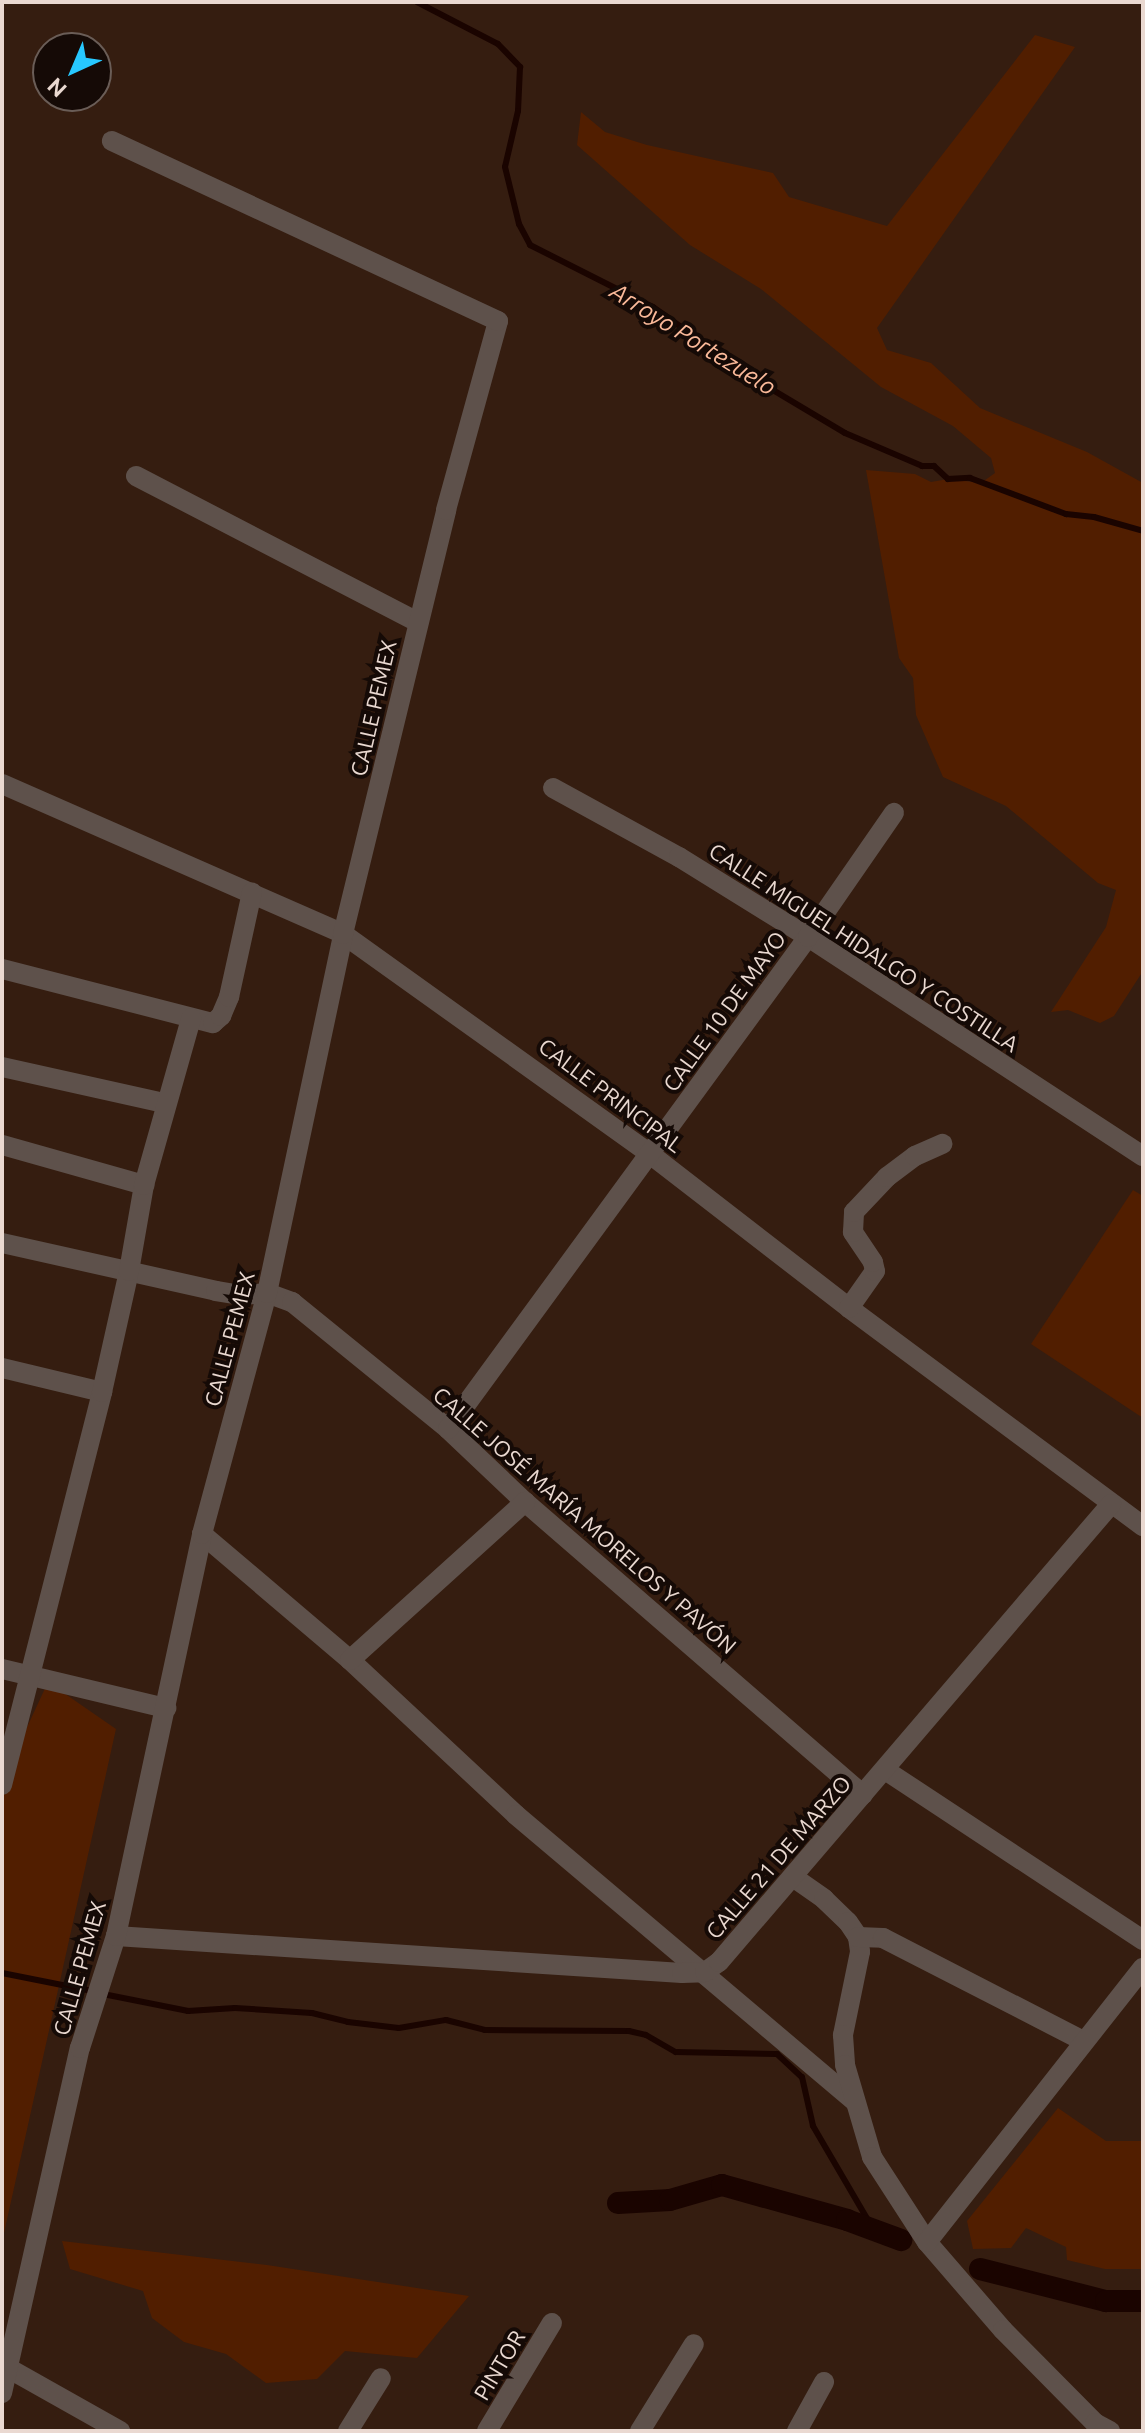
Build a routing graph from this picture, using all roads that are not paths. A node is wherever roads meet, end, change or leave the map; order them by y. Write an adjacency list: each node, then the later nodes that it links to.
1 (112, 141): 3 (street, CALLE PEMEX)
2 (136, 476): 3 (street)
3 (418, 622): 8 (street, CALLE PEMEX)
4 (2, 784): 7 (street, CALLE PRINCIPAL)
5 (553, 788): 9 (street, CALLE MIGUEL HIDALGO Y COSTILLA)
6 (894, 813): 9 (street, CALLE 10 DE MAYO)
7 (252, 892): 8 (street, CALLE PRINCIPAL); 11 (street)
8 (343, 934): 16 (street, CALLE PRINCIPAL); 21 (street, CALLE PEMEX)
9 (808, 937): 16 (street, CALLE 10 DE MAYO); 17 (street, CALLE MIGUEL HIDALGO Y COSTILLA)
10 (2, 969): 11 (street)
11 (191, 1019): 13 (street)
12 (2, 1067): 13 (street)
13 (165, 1103): 18 (street)
14 (942, 1144): 22 (street)
15 (2, 1145): 18 (street)
16 (650, 1154): 22 (street, CALLE PRINCIPAL); 25 (street, CALLE 10 DE MAYO)
17 (1143, 1156)
18 (144, 1185): 20 (street)
19 (2, 1243): 20 (street)
20 (129, 1271): 21 (street); 24 (street)
21 (267, 1293): 25 (street, CALLE JOSÉ MARÍA MORELOS Y PAVÓN); 29 (street, CALLE PEMEX)
22 (849, 1308): 27 (street, CALLE PRINCIPAL)
23 (2, 1368): 24 (street)
24 (102, 1392): 32 (street)
25 (448, 1429): 26 (street, CALLE JOSÉ MARÍA MORELOS Y PAVÓN)
26 (525, 1502): 30 (street); 36 (street, CALLE JOSÉ MARÍA MORELOS Y PAVÓN)
27 (1111, 1504): 28 (street, CALLE PRINCIPAL); 34 (street, CALLE 21 DE MARZO)
28 (1143, 1526)
29 (202, 1534): 30 (street); 33 (street, CALLE PEMEX)
30 (350, 1660): 42 (street)
31 (2, 1669): 32 (street)
32 (30, 1676): 33 (street); 35 (street)
33 (166, 1708): 38 (street, CALLE PEMEX)
34 (885, 1770): 36 (street, CALLE 21 DE MARZO); 40 (street)
35 (2, 1785)
36 (863, 1795): 37 (street, CALLE 21 DE MARZO)
37 (793, 1877): 39 (street); 42 (street, CALLE 21 DE MARZO)
38 (116, 1936): 42 (street, CALLE 21 DE MARZO); 48 (street, CALLE PEMEX)
39 (858, 1937): 43 (street); 44 (street)
40 (1143, 1940)
41 (1143, 1968): 43 (street)
42 (705, 1972): 44 (street)
43 (1083, 2041): 45 (street)
44 (855, 2101): 45 (street)
45 (927, 2242): 58 (street)
46 (552, 2323): 55 (street, PINTOR)
47 (694, 2344): 56 (street)
48 (8, 2368): 51 (street, CALLE PEMEX); 52 (street)
49 (381, 2378): 54 (street)
50 (824, 2382): 57 (street)
51 (2, 2393)
52 (91, 2423): 53 (street)
53 (120, 2431)
54 (348, 2431)
55 (487, 2431)
56 (640, 2431)
57 (797, 2431)
58 (1110, 2431)

